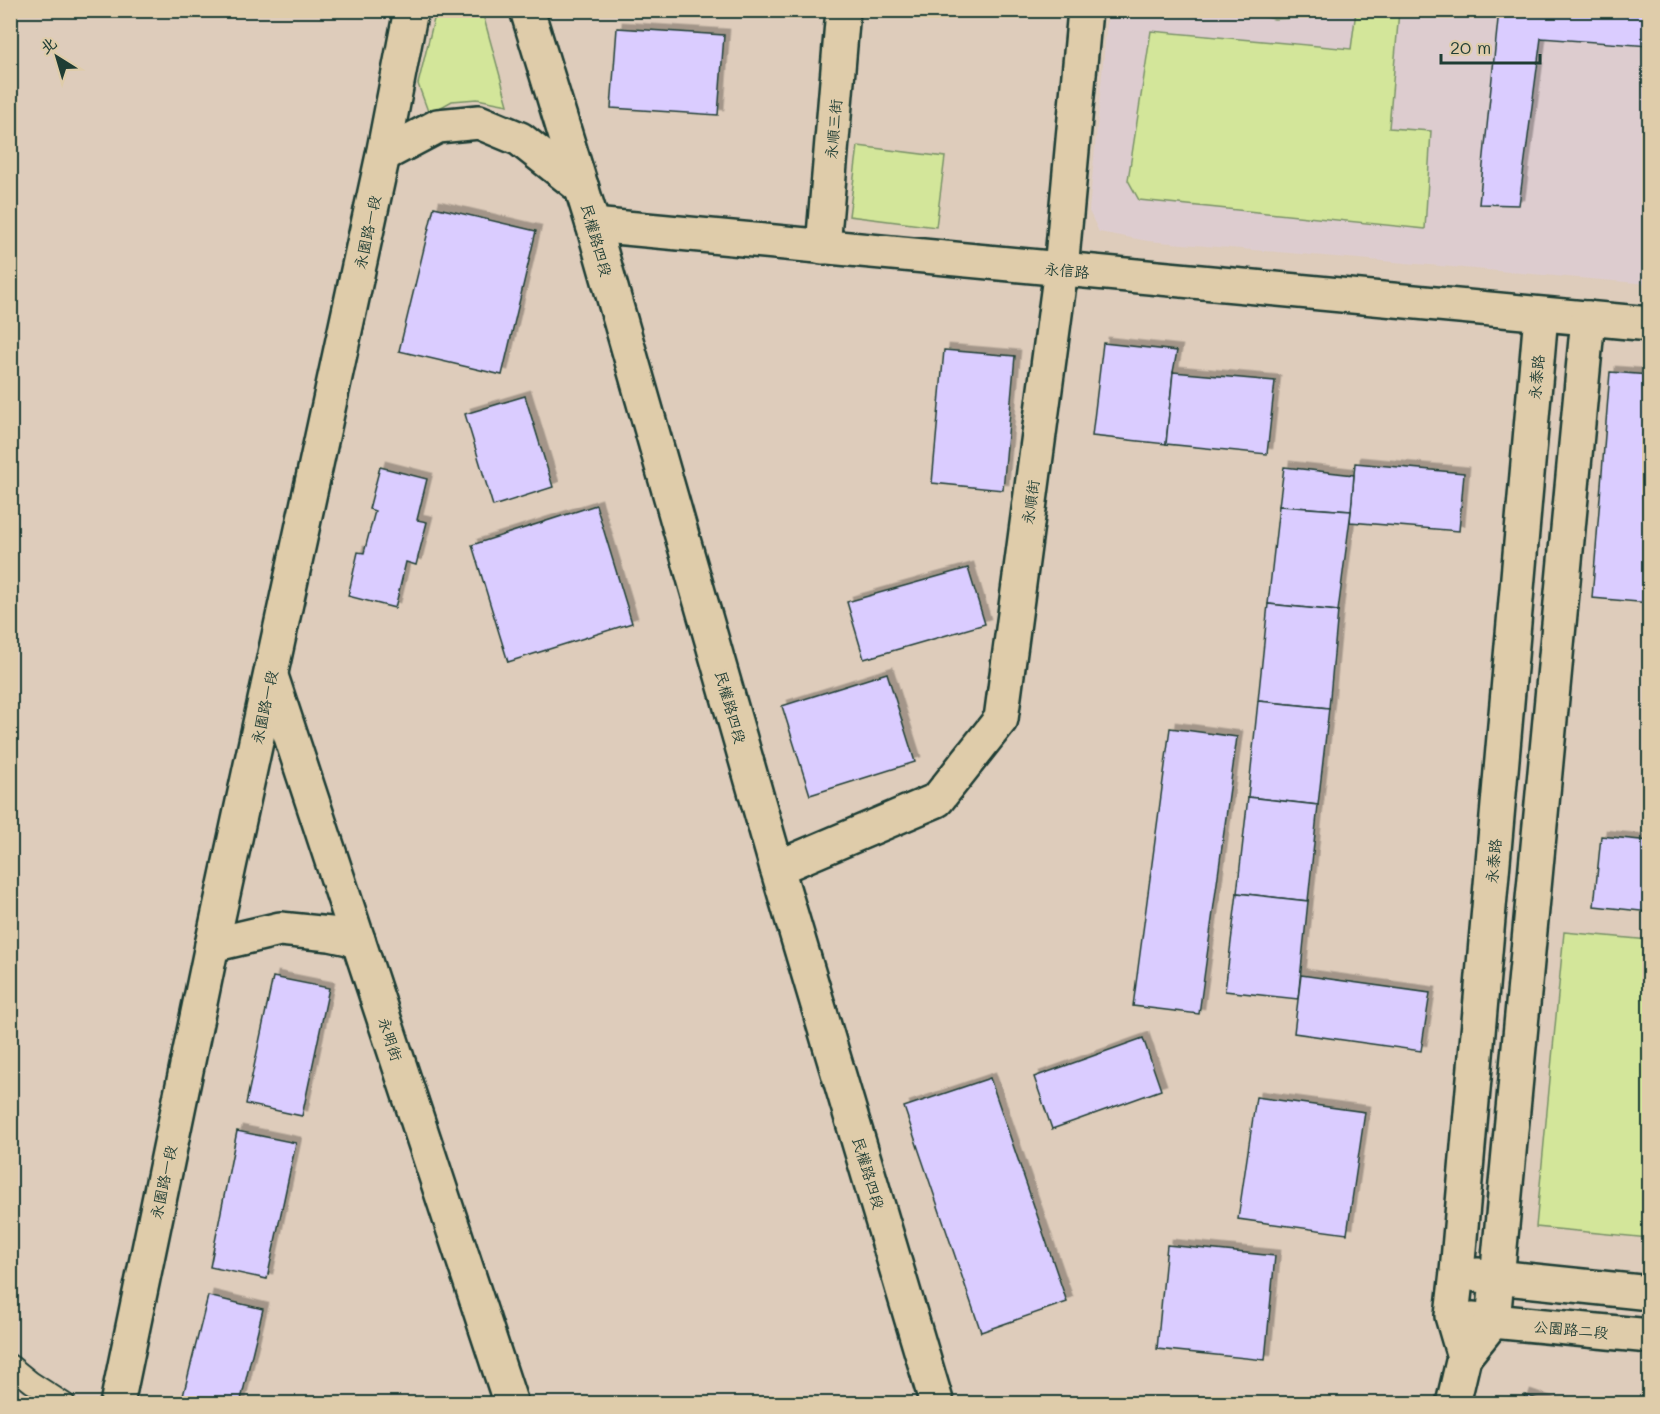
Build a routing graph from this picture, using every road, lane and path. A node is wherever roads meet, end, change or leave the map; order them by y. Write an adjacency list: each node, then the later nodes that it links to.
1 (411, 10): 5 (street, 永園路一段)
2 (527, 10): 6 (street, 民權路四段)
3 (843, 10): 8 (street, 永順三街)
4 (1085, 10): 9 (street, 永順街)
5 (383, 155): 6 (street); 13 (street, 永園路一段)
6 (582, 188): 7 (street, 民權路四段)
7 (593, 225): 8 (street, 永信路); 14 (street, 民權路四段)
8 (823, 247): 9 (street, 永信路)
9 (1061, 269): 10 (street, 永信路); 14 (street, 永順街)
10 (1541, 315): 11 (street, 永信路); 17 (street, 永泰路)
11 (1588, 318): 12 (street); 18 (street)
12 (1650, 324)
13 (271, 674): 15 (street, 永明街); 16 (street, 永園路一段)
14 (777, 868): 28 (street, 民權路四段)
15 (358, 940): 16 (street); 27 (street, 永明街)
16 (212, 945): 26 (street, 永園路一段)
17 (1457, 1272): 18 (street); 20 (street, 永泰路)
18 (1497, 1277): 19 (street); 21 (street)
19 (1650, 1293)
20 (1452, 1316): 21 (street, 公園路二段); 23 (street, 永泰路)
21 (1493, 1321): 22 (street, 公園路二段); 23 (street)
22 (1650, 1336)
23 (1464, 1357): 29 (street, 永泰路)
24 (10, 1365): 25 (lane)
25 (65, 1404)
26 (117, 1404)
27 (511, 1404)
28 (937, 1404)
29 (1453, 1404)

